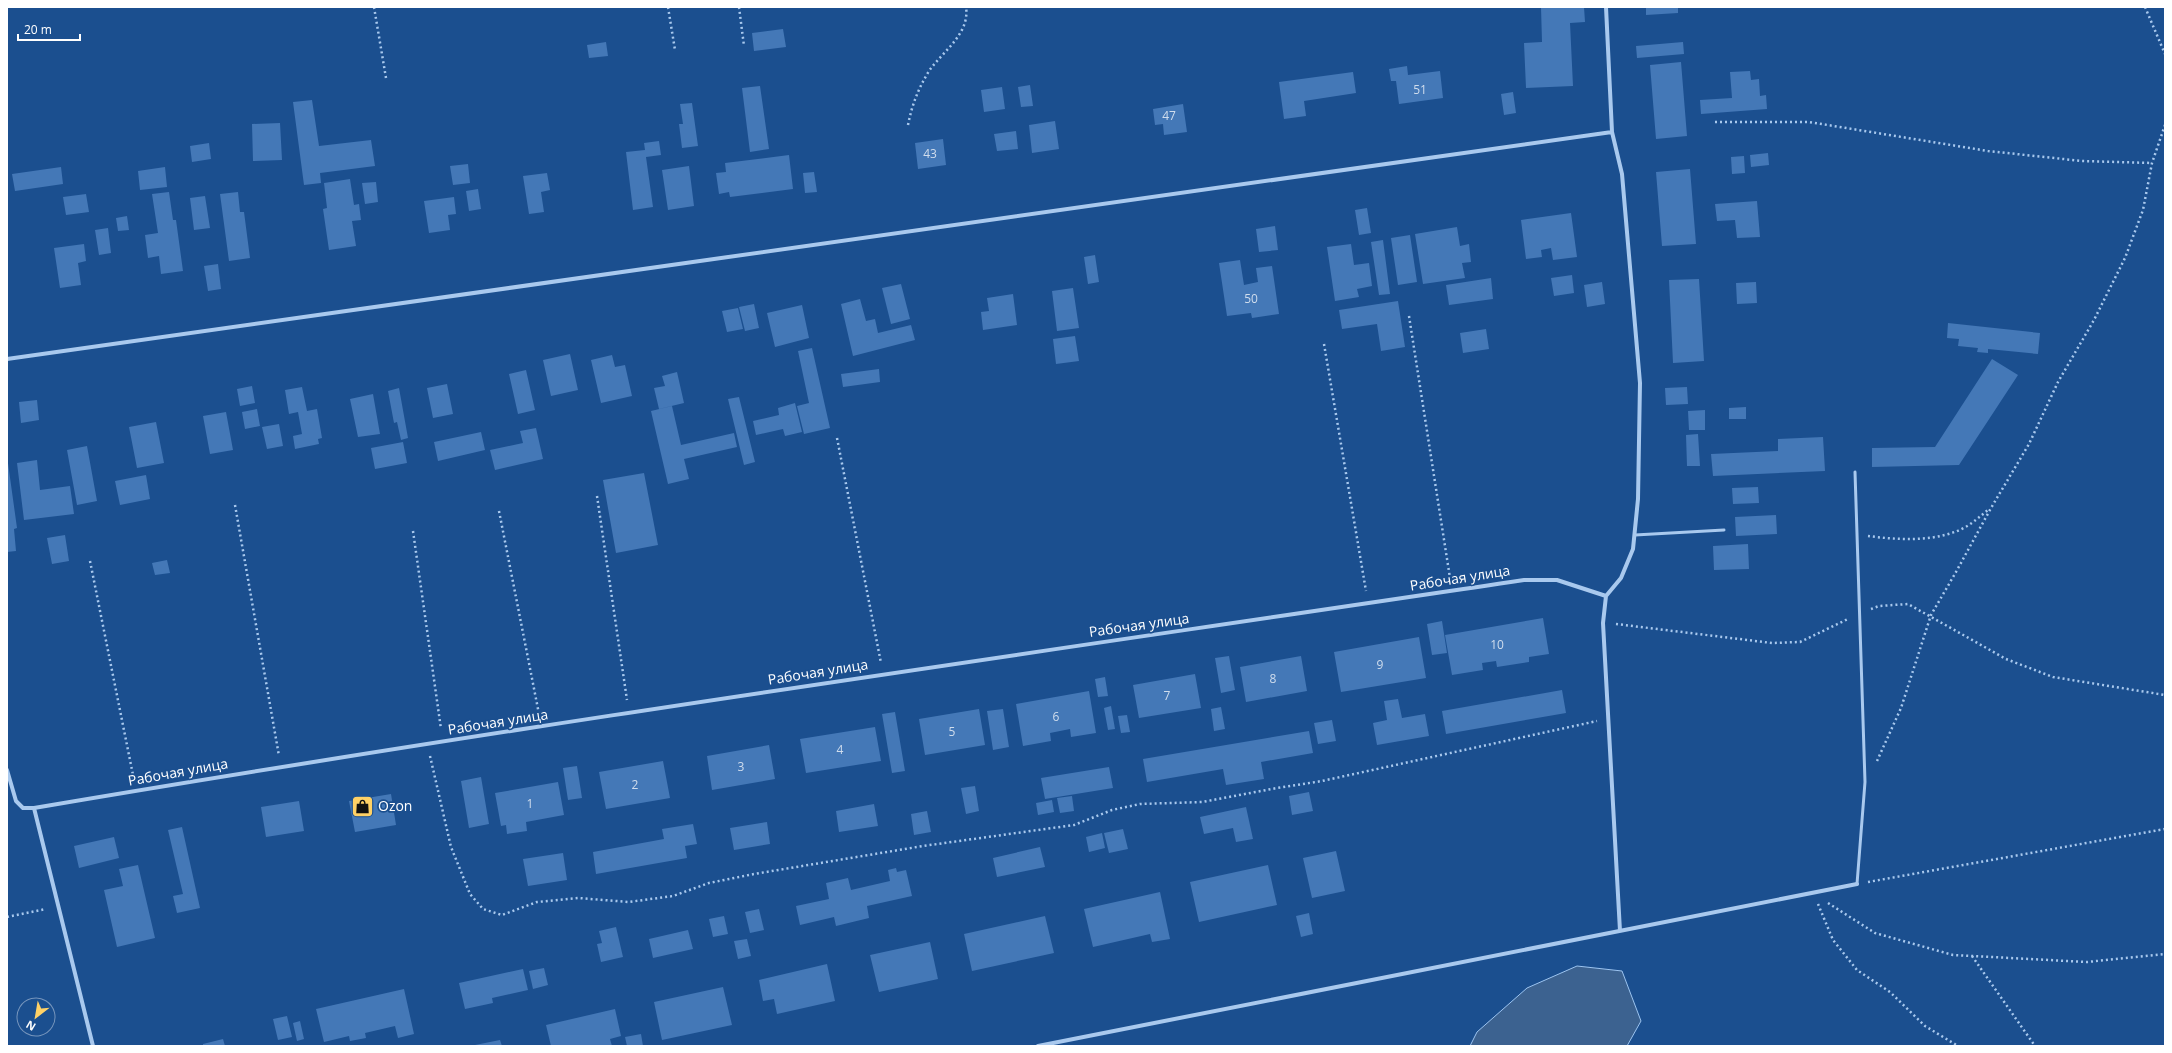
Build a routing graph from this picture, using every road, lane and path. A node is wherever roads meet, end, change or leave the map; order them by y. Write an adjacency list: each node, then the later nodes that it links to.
1 (374, 7): 10 (path)
2 (668, 7): 8 (path)
3 (738, 7): 7 (path)
4 (966, 7): 12 (path)
5 (1606, 7): 14 (street)
6 (2146, 7): 9 (path)
7 (744, 46)
8 (676, 50)
9 (2165, 54)
10 (386, 78)
11 (1715, 122): 15 (path)
12 (908, 125)
13 (2165, 125): 15 (path)
14 (1612, 132): 18 (street); 28 (street)
15 (2152, 163): 23 (path)
16 (1409, 316): 30 (path)
17 (1324, 344): 32 (path)
18 (7, 359)
19 (837, 438): 36 (path)
20 (1856, 472): 27 (lane)
21 (597, 496): 38 (path)
22 (236, 505): 43 (path)
23 (1991, 508): 27 (path); 34 (path)
24 (499, 511): 40 (path)
25 (1724, 530): 28 (lane)
26 (413, 531): 41 (path)
27 (1858, 534): 33 (lane)
28 (1634, 535): 31 (street)
29 (90, 561): 46 (path)
30 (1452, 591): 31 (street, Рабочая улица); 32 (street, Рабочая улица)
31 (1606, 596): 35 (street)
32 (1368, 603): 36 (street, Рабочая улица)
33 (1860, 613): 34 (path); 35 (path); 45 (lane)
34 (1931, 615): 37 (path); 45 (path)
35 (1604, 622): 39 (street)
36 (883, 673): 38 (street, Рабочая улица)
37 (2165, 695)
38 (629, 713): 40 (street, Рабочая улица)
39 (1609, 719): 42 (path); 53 (street)
40 (541, 726): 41 (street, Рабочая улица)
41 (442, 742): 42 (street, Рабочая улица)
42 (427, 744): 43 (street, Рабочая улица)
43 (281, 767): 46 (street, Рабочая улица)
44 (7, 770): 47 (street)
45 (1865, 782): 49 (lane)
46 (136, 791): 47 (street, Рабочая улица)
47 (34, 808): 51 (street)
48 (2165, 829): 49 (path)
49 (1857, 884): 50 (street)
50 (1813, 892): 53 (street); 55 (path); 58 (path)
51 (58, 906): 52 (path); 56 (street)
52 (7, 917)
53 (1620, 930): 57 (street)
54 (2165, 954): 55 (path)
55 (1972, 956): 59 (path)
56 (93, 1046)
57 (1038, 1046)
58 (1958, 1046)
59 (2035, 1046)

